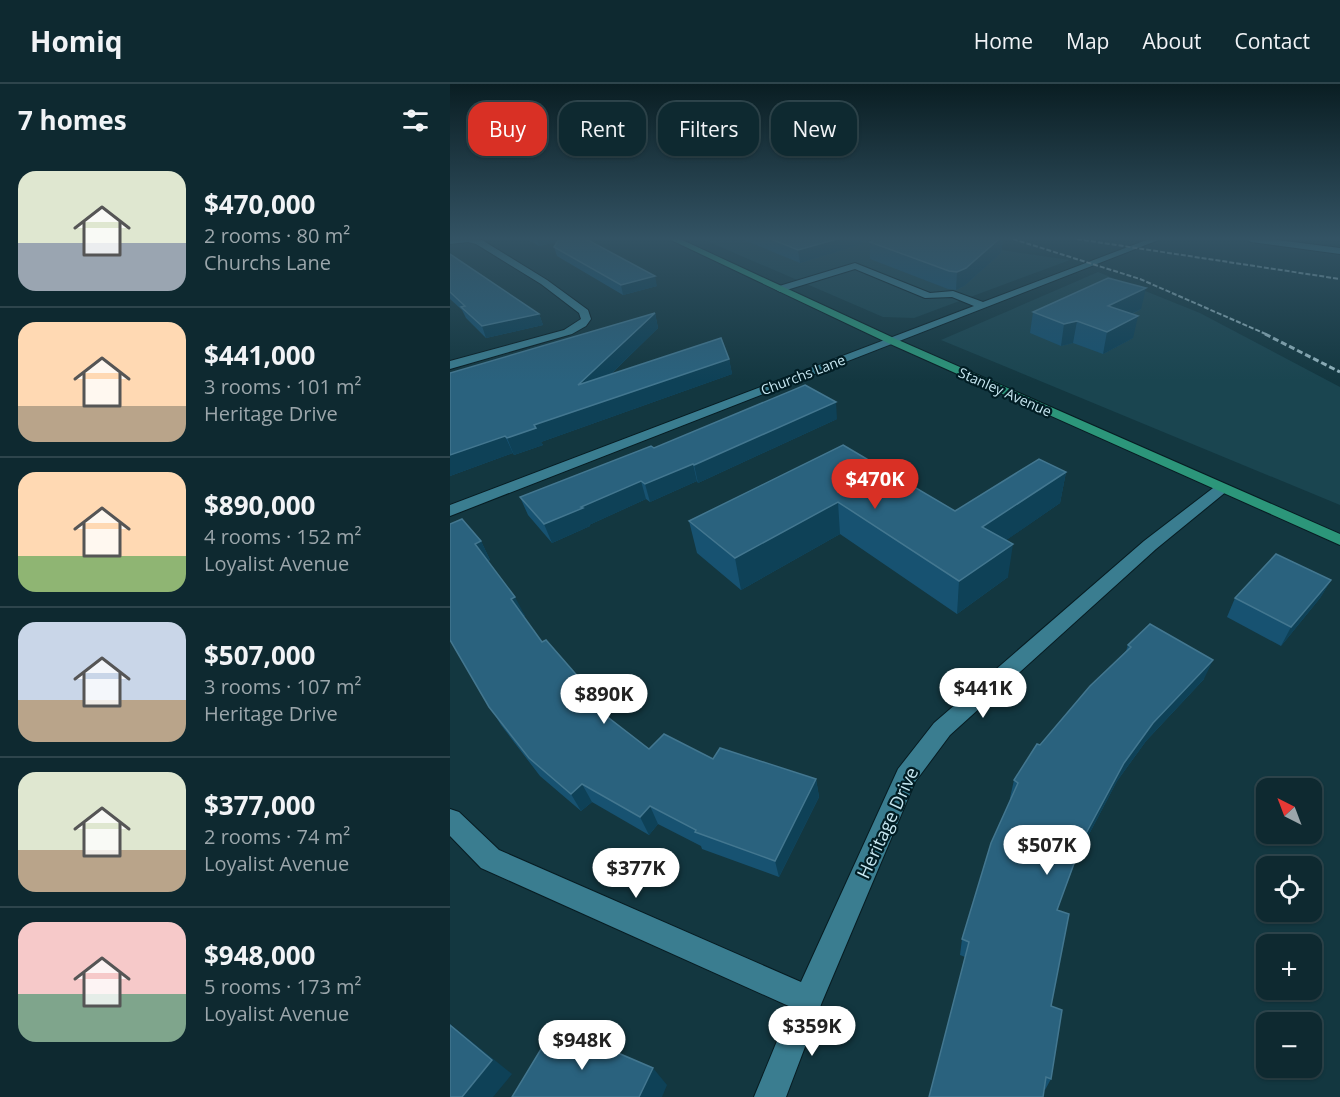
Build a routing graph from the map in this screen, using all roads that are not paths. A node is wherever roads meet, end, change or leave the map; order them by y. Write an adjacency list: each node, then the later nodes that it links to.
1 (550, 286): 9 (street)
2 (774, 286): 6 (main road, Stanley Avenue)
3 (789, 286): 6 (street)
4 (905, 286): 7 (street)
5 (1034, 286): 7 (street, Churchs Lane)
6 (780, 289): 8 (main road, Stanley Avenue)
7 (983, 306): 8 (street, Churchs Lane)
8 (892, 341): 10 (main road, Stanley Avenue); 11 (street, Churchs Lane)
9 (450, 365)
10 (1222, 488): 12 (main road, Stanley Avenue); 14 (street, Heritage Drive)
11 (450, 511)
12 (1340, 540)
13 (450, 820): 14 (street)
14 (808, 1000): 15 (street, Heritage Drive)
15 (770, 1097)

